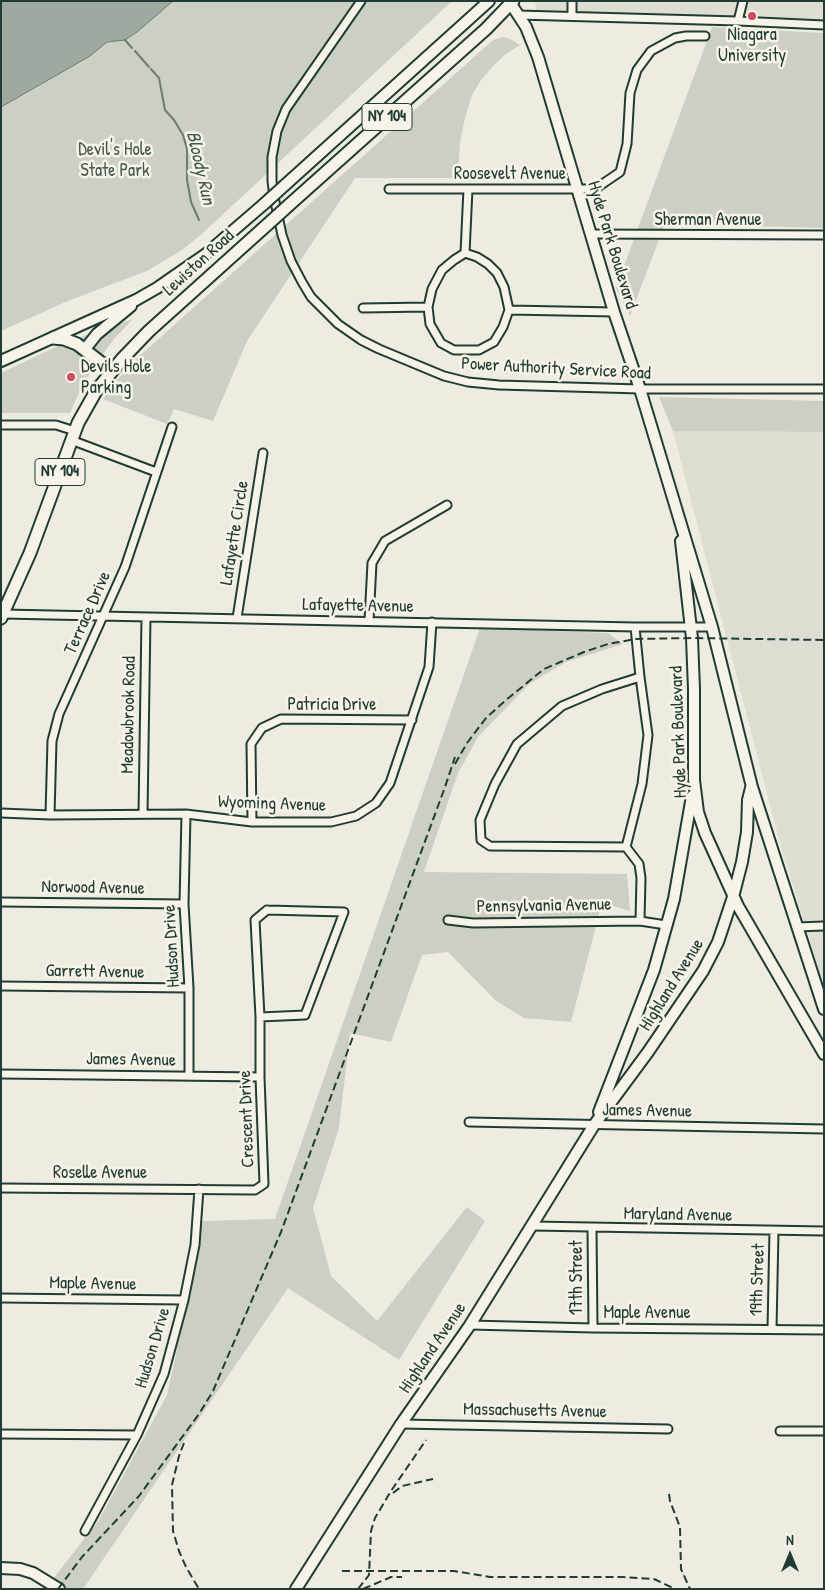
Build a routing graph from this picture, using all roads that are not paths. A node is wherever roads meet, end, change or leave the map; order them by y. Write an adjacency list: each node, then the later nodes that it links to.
1 (361, 1): 26 (street, Power Authority Service Road)
2 (489, 1): 17 (main road, bridge)
3 (572, 1): 7 (street)
4 (743, 1): 8 (street)
5 (512, 3): 6 (main road, Hyde Park Boulevard); 25 (main road, Lewiston Road / NY 104, bridge)
6 (518, 15): 7 (street); 13 (main road, Hyde Park Boulevard)
7 (572, 16): 8 (street)
8 (738, 21): 9 (street)
9 (824, 26)
10 (705, 36): 13 (street, Roosevelt Avenue)
11 (468, 188): 12 (street, Roosevelt Avenue); 13 (street, Roosevelt Avenue); 16 (street)
12 (389, 189)
13 (578, 190): 14 (main road, Hyde Park Boulevard)
14 (592, 234): 15 (street, Sherman Avenue); 21 (main road, Hyde Park Boulevard)
15 (824, 235)
16 (465, 253): 18 (street); 20 (street)
17 (147, 294): 22 (main road); 23 (main road)
18 (428, 307): 19 (street); 20 (street)
19 (363, 308)
20 (509, 310): 21 (street)
21 (614, 312): 26 (main road, Hyde Park Boulevard)
22 (52, 338): 23 (main road); 24 (main road)
23 (84, 349): 25 (main road)
24 (1, 361)
25 (112, 371): 30 (main road, Lewiston Road / NY 104)
26 (640, 389): 27 (street, Power Authority Service Road); 33 (main road, Hyde Park Boulevard)
27 (824, 389)
28 (1, 425): 30 (street)
29 (172, 426): 32 (street, Terrace Drive)
30 (73, 435): 32 (street); 35 (main road, Lewiston Road / NY 104)
31 (263, 453): 39 (street, Lafayette Circle)
32 (156, 472): 37 (street, Terrace Drive)
33 (673, 498): 43 (main road, Hyde Park Boulevard); 44 (main road, Hyde Park Boulevard)
34 (447, 505): 40 (street)
35 (5, 600): 36 (main road, Lewiston Road / NY 104)
36 (2, 616): 37 (street, Lafayette Avenue)
37 (104, 616): 38 (street, Lafayette Avenue); 52 (street, Terrace Drive)
38 (146, 617): 39 (street, Lafayette Avenue); 50 (street, Meadowbrook Road)
39 (237, 618): 40 (street, Lafayette Avenue)
40 (369, 621): 41 (street, Lafayette Avenue)
41 (432, 622): 42 (street, Lafayette Avenue); 46 (street, Wyoming Avenue)
42 (635, 627): 43 (street, Lafayette Avenue); 45 (street)
43 (691, 627): 44 (street, Lafayette Avenue); 47 (main road, Hyde Park Boulevard)
44 (712, 627): 48 (main road, Hyde Park Boulevard)
45 (640, 677): 54 (street); 54 (street)
46 (412, 720): 53 (street, Wyoming Avenue); 53 (street, Patricia Drive)
47 (694, 780): 55 (main road, Hyde Park Boulevard); 60 (main road, Highland Avenue)
48 (752, 787): 55 (main road, Highland Avenue); 62 (main road, Hyde Park Boulevard)
49 (1, 813): 52 (street, Wyoming Avenue)
50 (143, 814): 51 (street, Wyoming Avenue); 52 (street, Wyoming Avenue)
51 (186, 814): 53 (street, Wyoming Avenue); 57 (street, Hudson Drive)
52 (50, 815)
53 (252, 822)
54 (626, 847): 59 (street)
55 (733, 897): 67 (main road, Hyde Park Boulevard); 72 (main road, Highland Avenue)
56 (1, 902): 57 (street, Norwood Avenue)
57 (184, 904): 64 (street, Hudson Drive)
58 (448, 920): 59 (street, Pennsylvania Avenue)
59 (640, 921): 60 (street, Pennsylvania Avenue)
60 (666, 925): 72 (main road, Highland Avenue)
61 (824, 926): 62 (street)
62 (796, 927): 65 (main road, Hyde Park Boulevard)
63 (1, 986): 64 (street, Garrett Avenue)
64 (189, 988): 69 (street, Hudson Drive)
65 (824, 1009)
66 (260, 1018): 66 (street, Crescent Drive); 70 (street, Crescent Drive)
67 (824, 1054)
68 (1, 1074): 69 (street, James Avenue)
69 (190, 1076): 70 (street, James Avenue)
70 (260, 1077): 75 (street, Crescent Drive)
71 (469, 1122): 72 (street, James Avenue)
72 (594, 1124): 73 (street, James Avenue); 76 (main road, Highland Avenue)
73 (824, 1129)
74 (1, 1188): 75 (street, Roselle Avenue)
75 (199, 1188): 81 (street, Hudson Drive)
76 (532, 1226): 77 (street, Maryland Avenue); 82 (main road, Highland Avenue)
77 (592, 1228): 78 (street, Maryland Avenue); 83 (street, 17th Street)
78 (774, 1231): 79 (street, Maryland Avenue); 84 (street, 19th Street)
79 (824, 1232)
80 (1, 1298): 81 (street, Maple Avenue)
81 (184, 1300): 91 (street, Hudson Drive)
82 (470, 1325): 83 (street, Maple Avenue); 86 (main road, Highland Avenue)
83 (593, 1328): 84 (street, Maple Avenue)
84 (772, 1329): 85 (street, Maple Avenue)
85 (824, 1330)
86 (401, 1424): 87 (street, Massachusetts Avenue); 95 (main road, Highland Avenue)
87 (668, 1429)
88 (780, 1431): 89 (street)
89 (824, 1431)
90 (1, 1434): 91 (street)
91 (137, 1435): 92 (street, Hudson Drive)
92 (85, 1531)
93 (1, 1568): 94 (main road)
94 (59, 1589)
95 (296, 1589)

